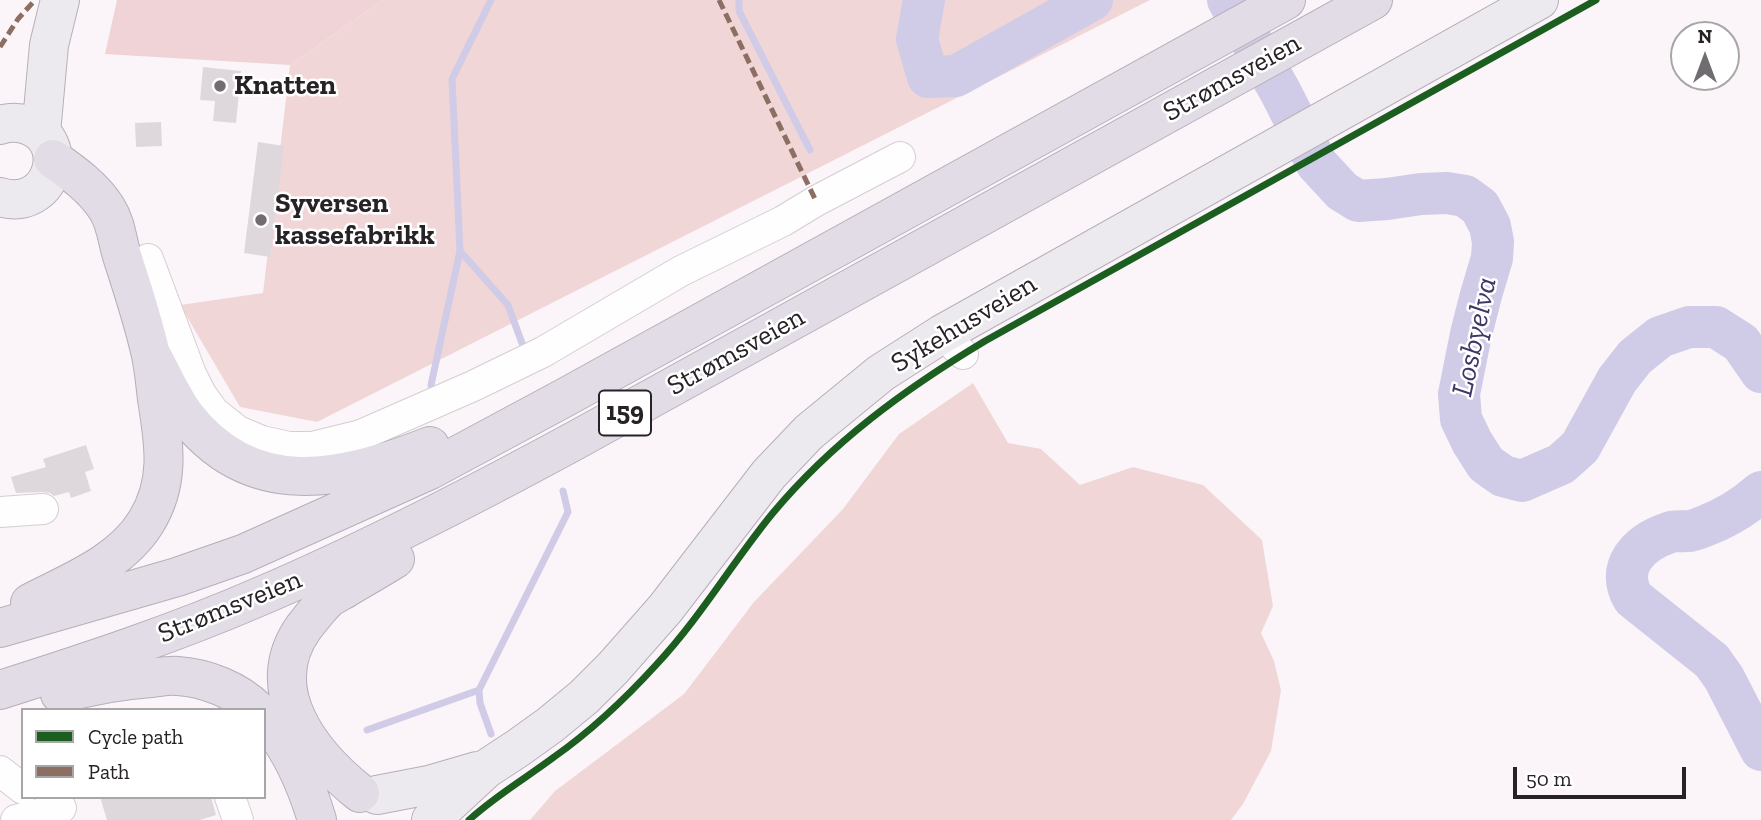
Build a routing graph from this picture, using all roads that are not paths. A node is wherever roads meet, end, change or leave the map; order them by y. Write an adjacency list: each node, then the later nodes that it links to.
1 (60, 0): 7 (main road)
2 (1373, 0): 5 (highway, Strømsveien / 159)
3 (1538, 0): 19 (main road, Sykehusveien)
4 (1280, 3): 8 (highway, Strømsveien / 159)
5 (1102, 150): 15 (highway, Strømsveien / 159); 22 (highway)
6 (900, 157): 9 (lane)
7 (20, 169): 9 (highway)
8 (957, 180): 10 (highway); 14 (highway, Strømsveien / 159)
9 (135, 258): 10 (highway)
10 (151, 354): 13 (highway)
11 (43, 509): 12 (lane)
12 (0, 512)
13 (0, 619)
14 (0, 628)
15 (0, 690)
16 (254, 708): 17 (highway)
17 (0, 710)
18 (266, 720): 28 (highway)
19 (486, 769): 22 (main road, Sykehusveien); 30 (main road, Sykehusveien)
20 (0, 771): 21 (lane)
21 (21, 787)
22 (368, 794): 28 (main road, Sykehusveien); 29 (main road)
23 (231, 799): 27 (lane)
24 (57, 806): 25 (lane); 26 (lane)
25 (0, 810)
26 (16, 820)
27 (238, 820)
28 (319, 820)
29 (406, 820)
30 (430, 820)

